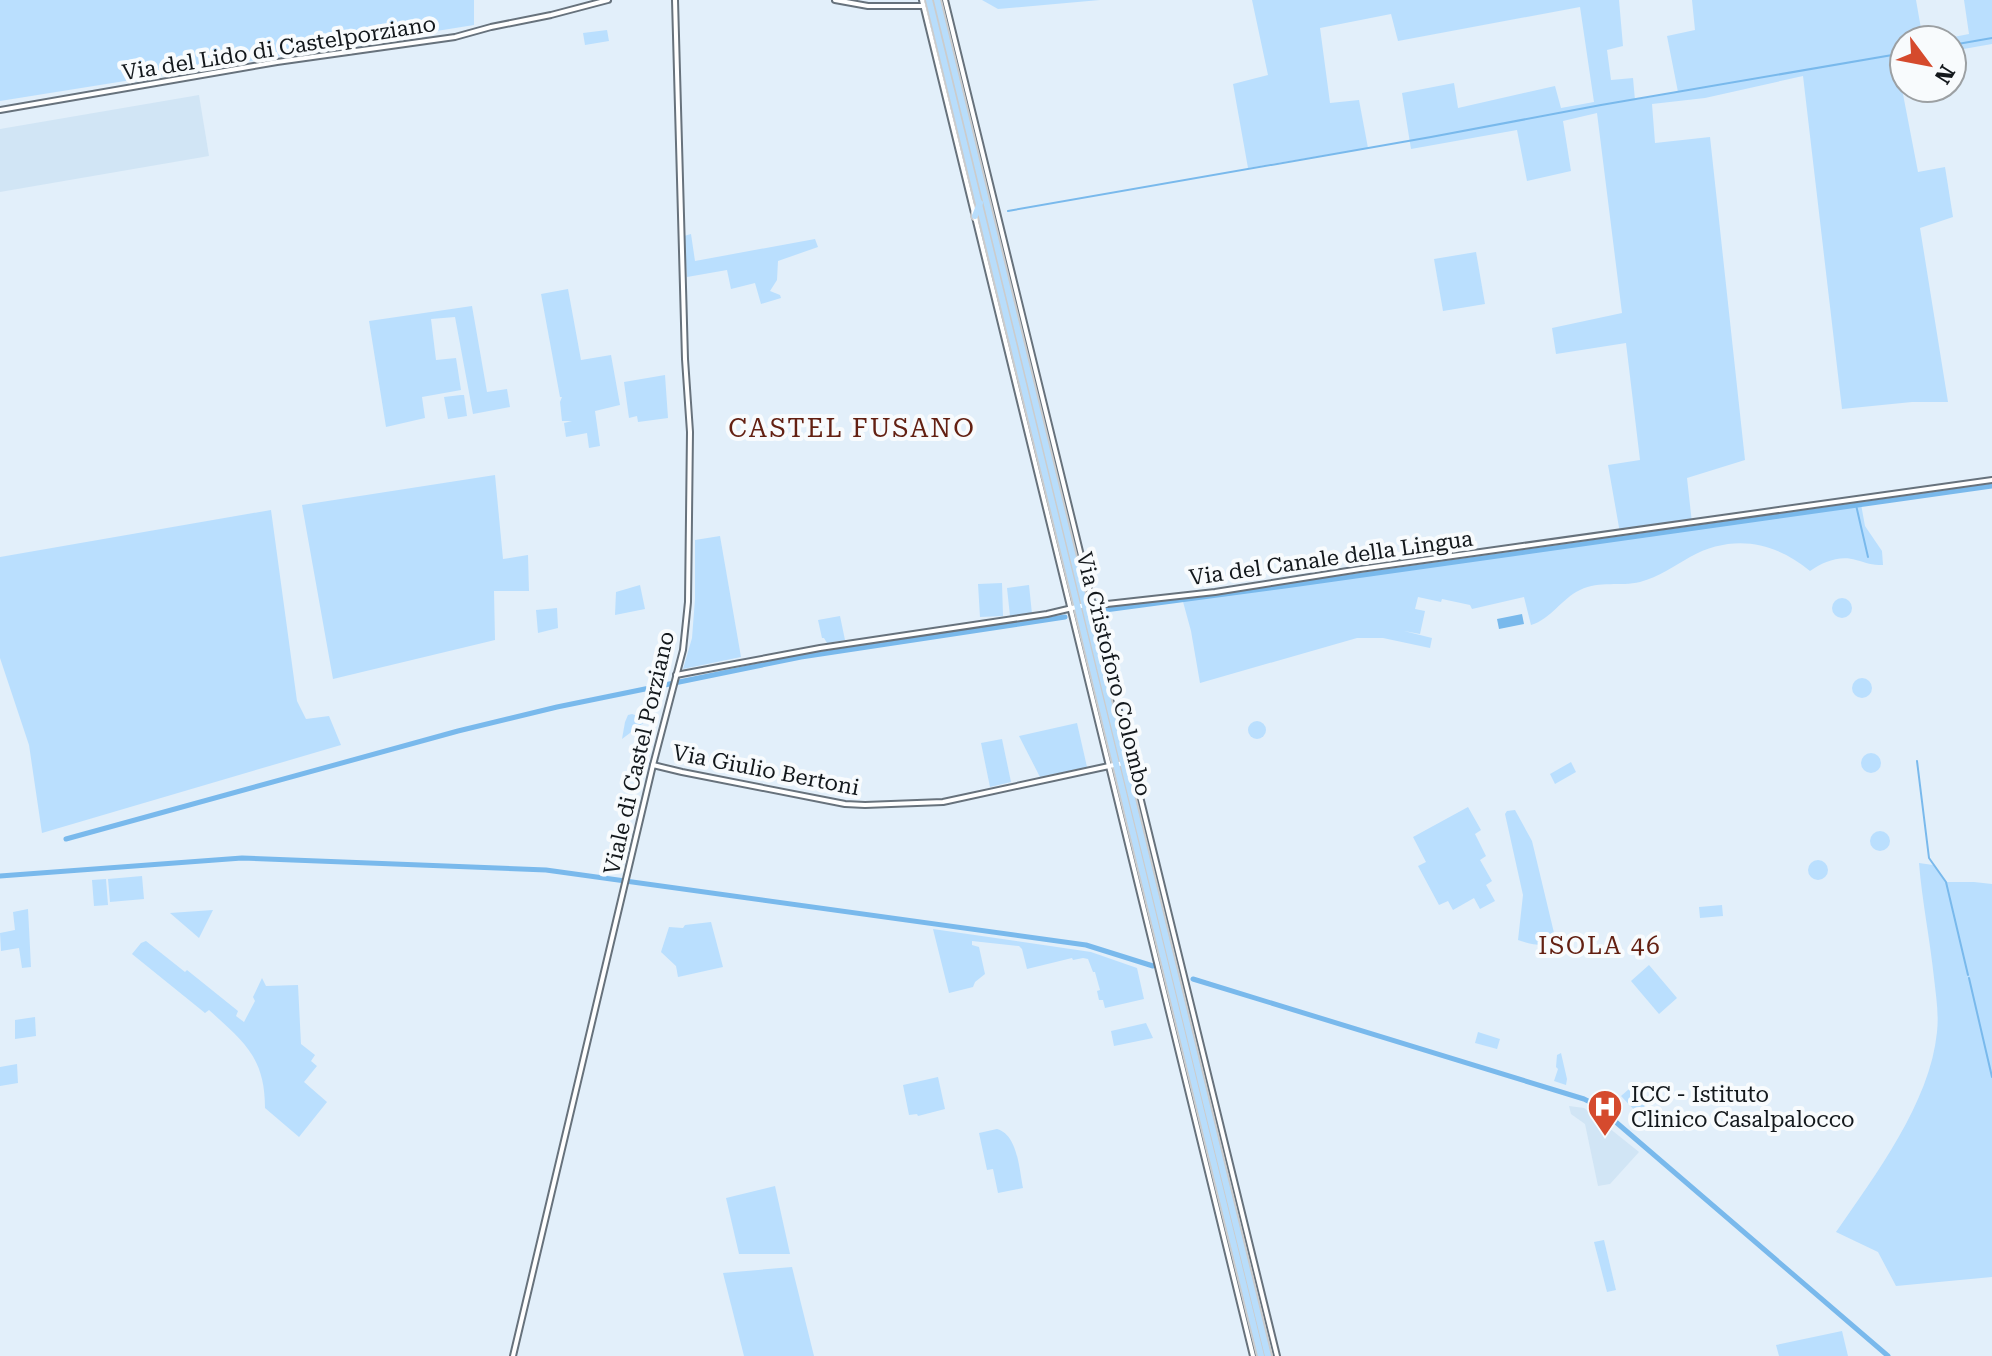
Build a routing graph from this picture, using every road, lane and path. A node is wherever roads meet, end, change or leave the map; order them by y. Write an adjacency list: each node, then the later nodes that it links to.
1 (608, 0): 8 (street, Via del Lido di Castelporziano)
2 (675, 0): 15 (street, Viale di Castel Porziano)
3 (835, 0): 5 (street)
4 (945, 0): 7 (street, Via Cristoforo Colombo)
5 (926, 3): 6 (street); 9 (main road, Via Cristoforo Colombo); 10 (street, Via Cristoforo Colombo)
6 (938, 3): 7 (street); 14 (main road, Via Cristoforo Colombo)
7 (948, 11): 14 (street, Via Cristoforo Colombo)
8 (0, 110)
9 (980, 203): 10 (main road); 12 (main road, Via Cristoforo Colombo)
10 (975, 216): 13 (street, Via Cristoforo Colombo)
11 (1992, 480): 14 (street, Via del Canale della Lingua)
12 (1054, 505): 13 (main road); 14 (main road, Via Cristoforo Colombo)
13 (1048, 515): 14 (street, Via Cristoforo Colombo)
14 (1082, 606): 15 (street, Via del Canale della Lingua); 16 (street, Via Cristoforo Colombo); 17 (main road, Via Cristoforo Colombo); 19 (main road, Via Cristoforo Colombo); 21 (street, Via Cristoforo Colombo)
15 (675, 677): 20 (street, Viale di Castel Porziano)
16 (1118, 701): 17 (street); 18 (street, Via Cristoforo Colombo)
17 (1111, 712): 19 (main road, Via Cristoforo Colombo)
18 (1131, 758): 19 (street); 26 (street, Via Cristoforo Colombo)
19 (1121, 764): 21 (street, Via Giulio Bertoni); 24 (main road, Via Cristoforo Colombo); 25 (main road, Via Cristoforo Colombo)
20 (653, 765): 21 (street, Via Giulio Bertoni); 22 (street, Viale di Castel Porziano)
21 (1109, 766): 23 (street, Via Cristoforo Colombo)
22 (513, 1356)
23 (1253, 1356)
24 (1261, 1356)
25 (1268, 1356)
26 (1277, 1356)

